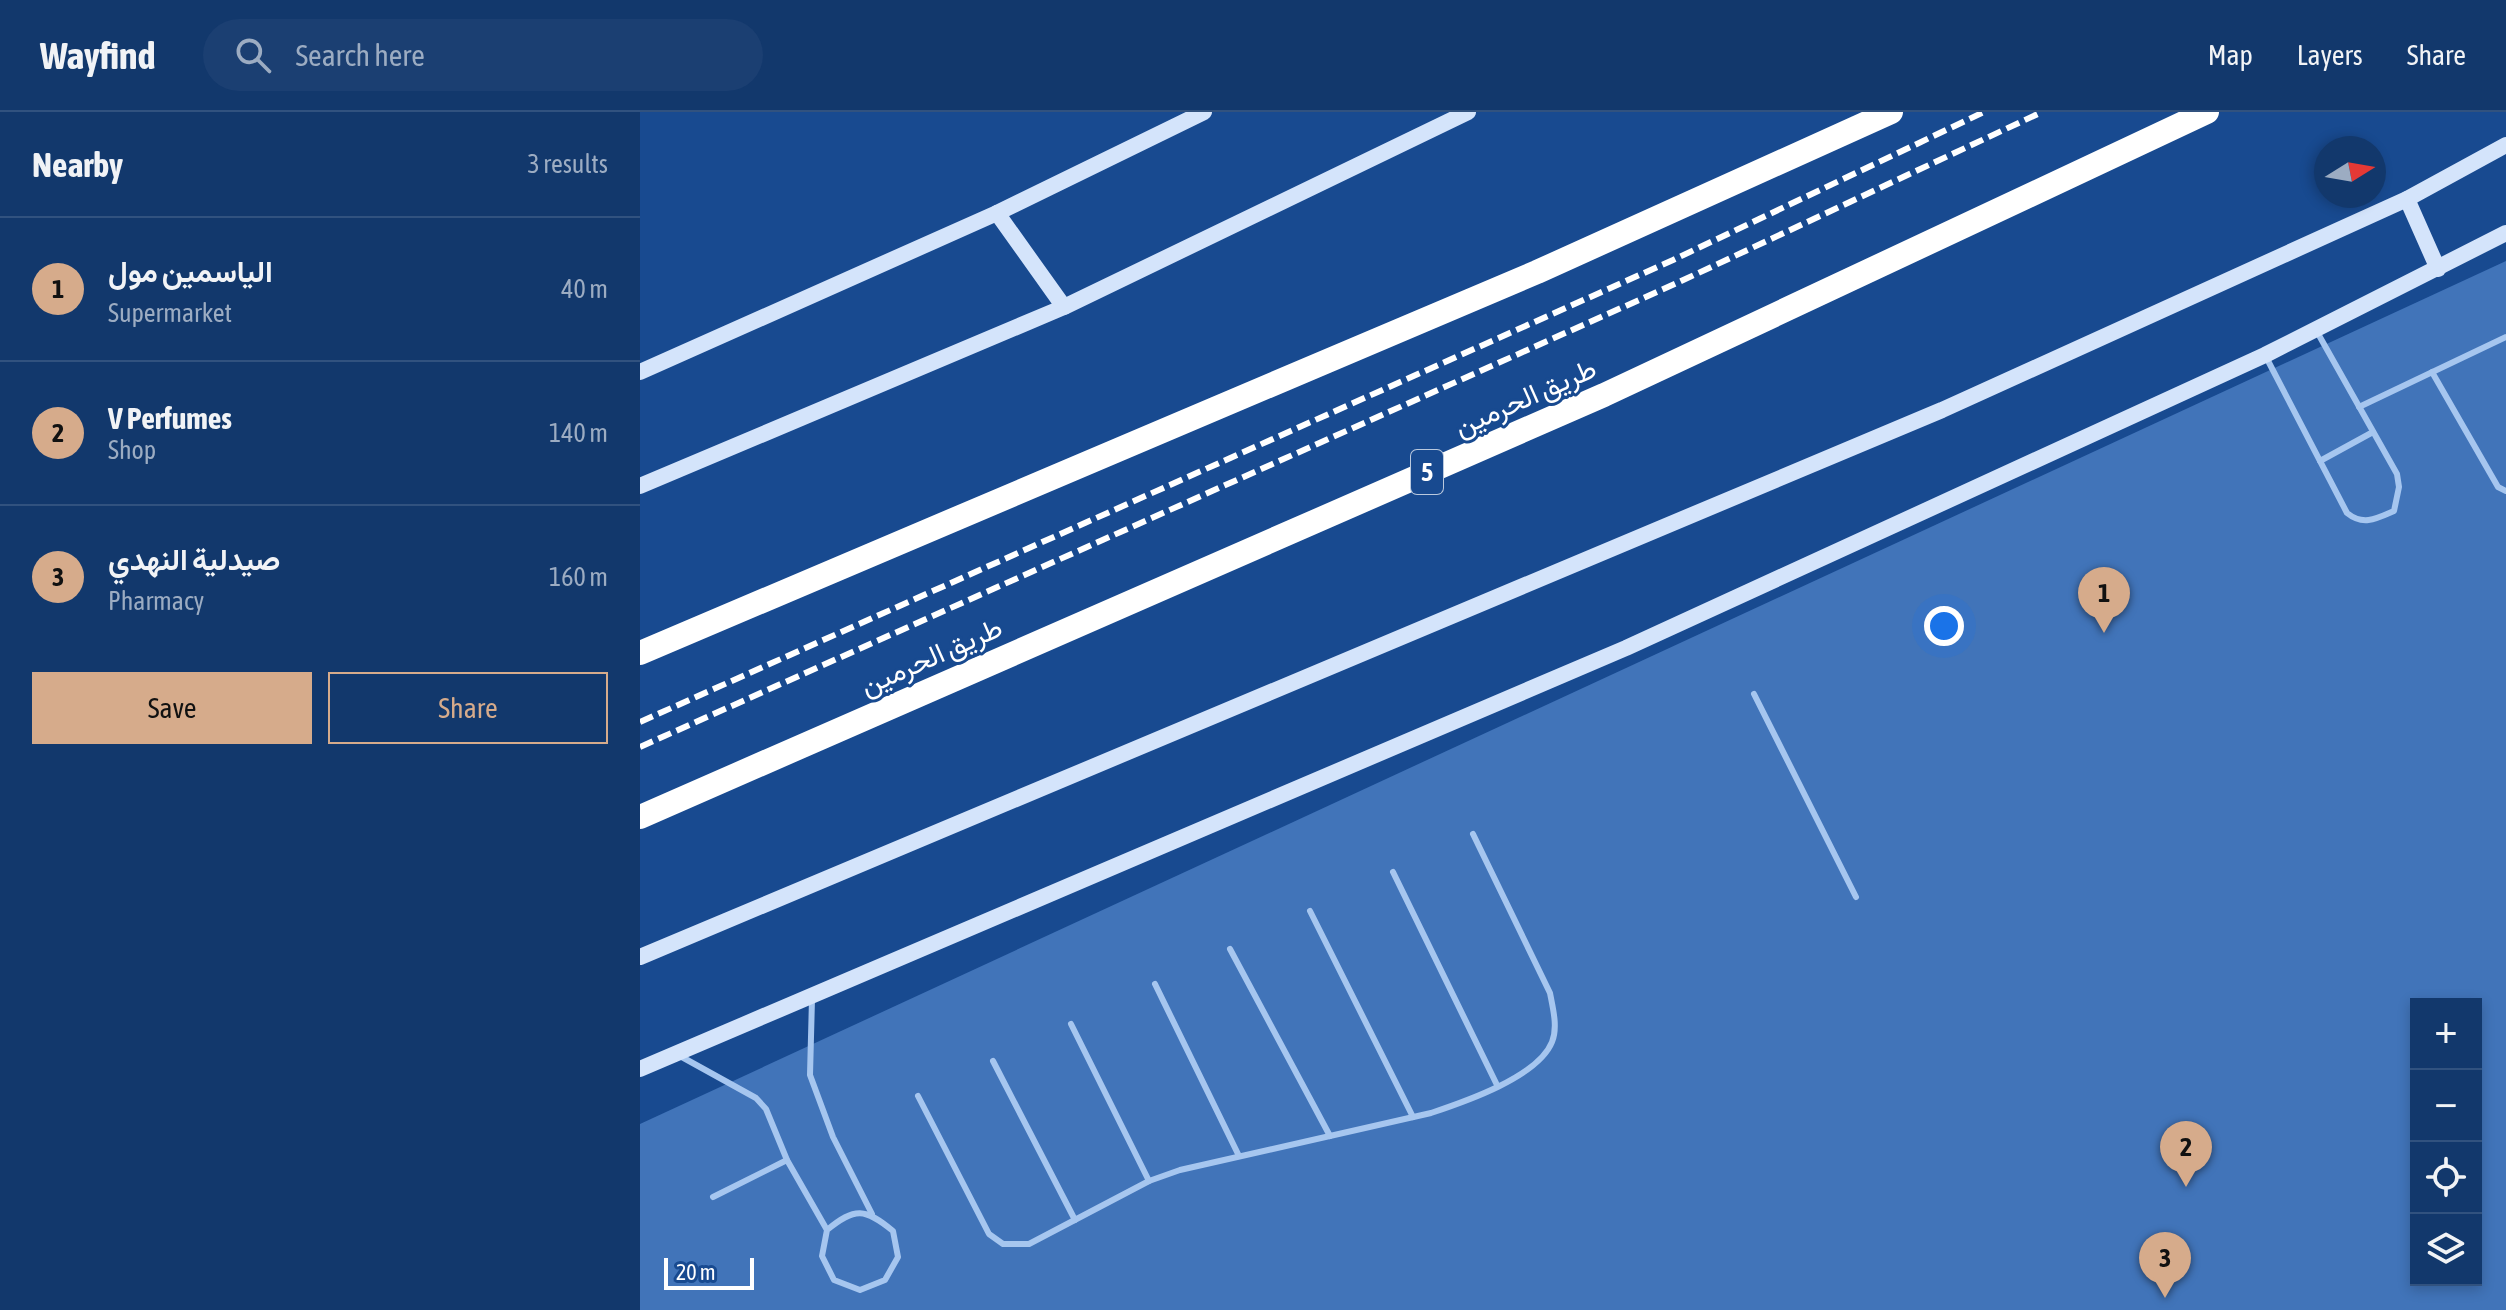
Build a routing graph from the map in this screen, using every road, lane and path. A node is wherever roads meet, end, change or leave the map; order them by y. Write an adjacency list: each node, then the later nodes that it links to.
1 (1204, 112): 7 (street)
2 (1468, 112): 10 (street)
3 (1891, 112): 21 (highway)
4 (2207, 112): 23 (highway, طريق الحرمين / 5)
5 (2506, 145): 6 (street)
6 (2407, 199): 9 (street); 29 (street)
7 (997, 213): 10 (street); 14 (street)
8 (2506, 233): 9 (street)
9 (2438, 269): 11 (street)
10 (1064, 307): 19 (street)
11 (2316, 330): 13 (street); 16 (lane)
12 (2506, 337): 15 (lane)
13 (2265, 355): 18 (lane); 31 (street)
14 (640, 372)
15 (2432, 372): 16 (lane); 20 (lane)
16 (2359, 407): 17 (lane)
17 (2373, 432): 18 (lane); 18 (lane)
18 (2320, 461)
19 (640, 486)
20 (2506, 491)
21 (640, 653)
22 (1754, 694): 26 (lane)
23 (640, 817)
24 (1473, 834): 36 (lane)
25 (1393, 872): 36 (lane)
26 (1856, 897)
27 (1310, 911): 38 (lane)
28 (1230, 949): 39 (lane)
29 (640, 957)
30 (1155, 984): 40 (lane)
31 (812, 996): 33 (street); 44 (lane)
32 (1071, 1024): 42 (lane)
33 (677, 1054): 35 (street); 41 (lane)
34 (993, 1061): 45 (lane)
35 (640, 1069)
36 (1497, 1085): 38 (lane)
37 (918, 1096): 45 (lane)
38 (1413, 1117): 39 (lane)
39 (1330, 1136): 40 (lane)
40 (1239, 1156): 42 (lane)
41 (787, 1160): 43 (lane); 46 (lane)
42 (1149, 1181): 45 (lane)
43 (713, 1197)
44 (872, 1214): 46 (lane); 46 (lane)
45 (1075, 1220)
46 (827, 1230)

